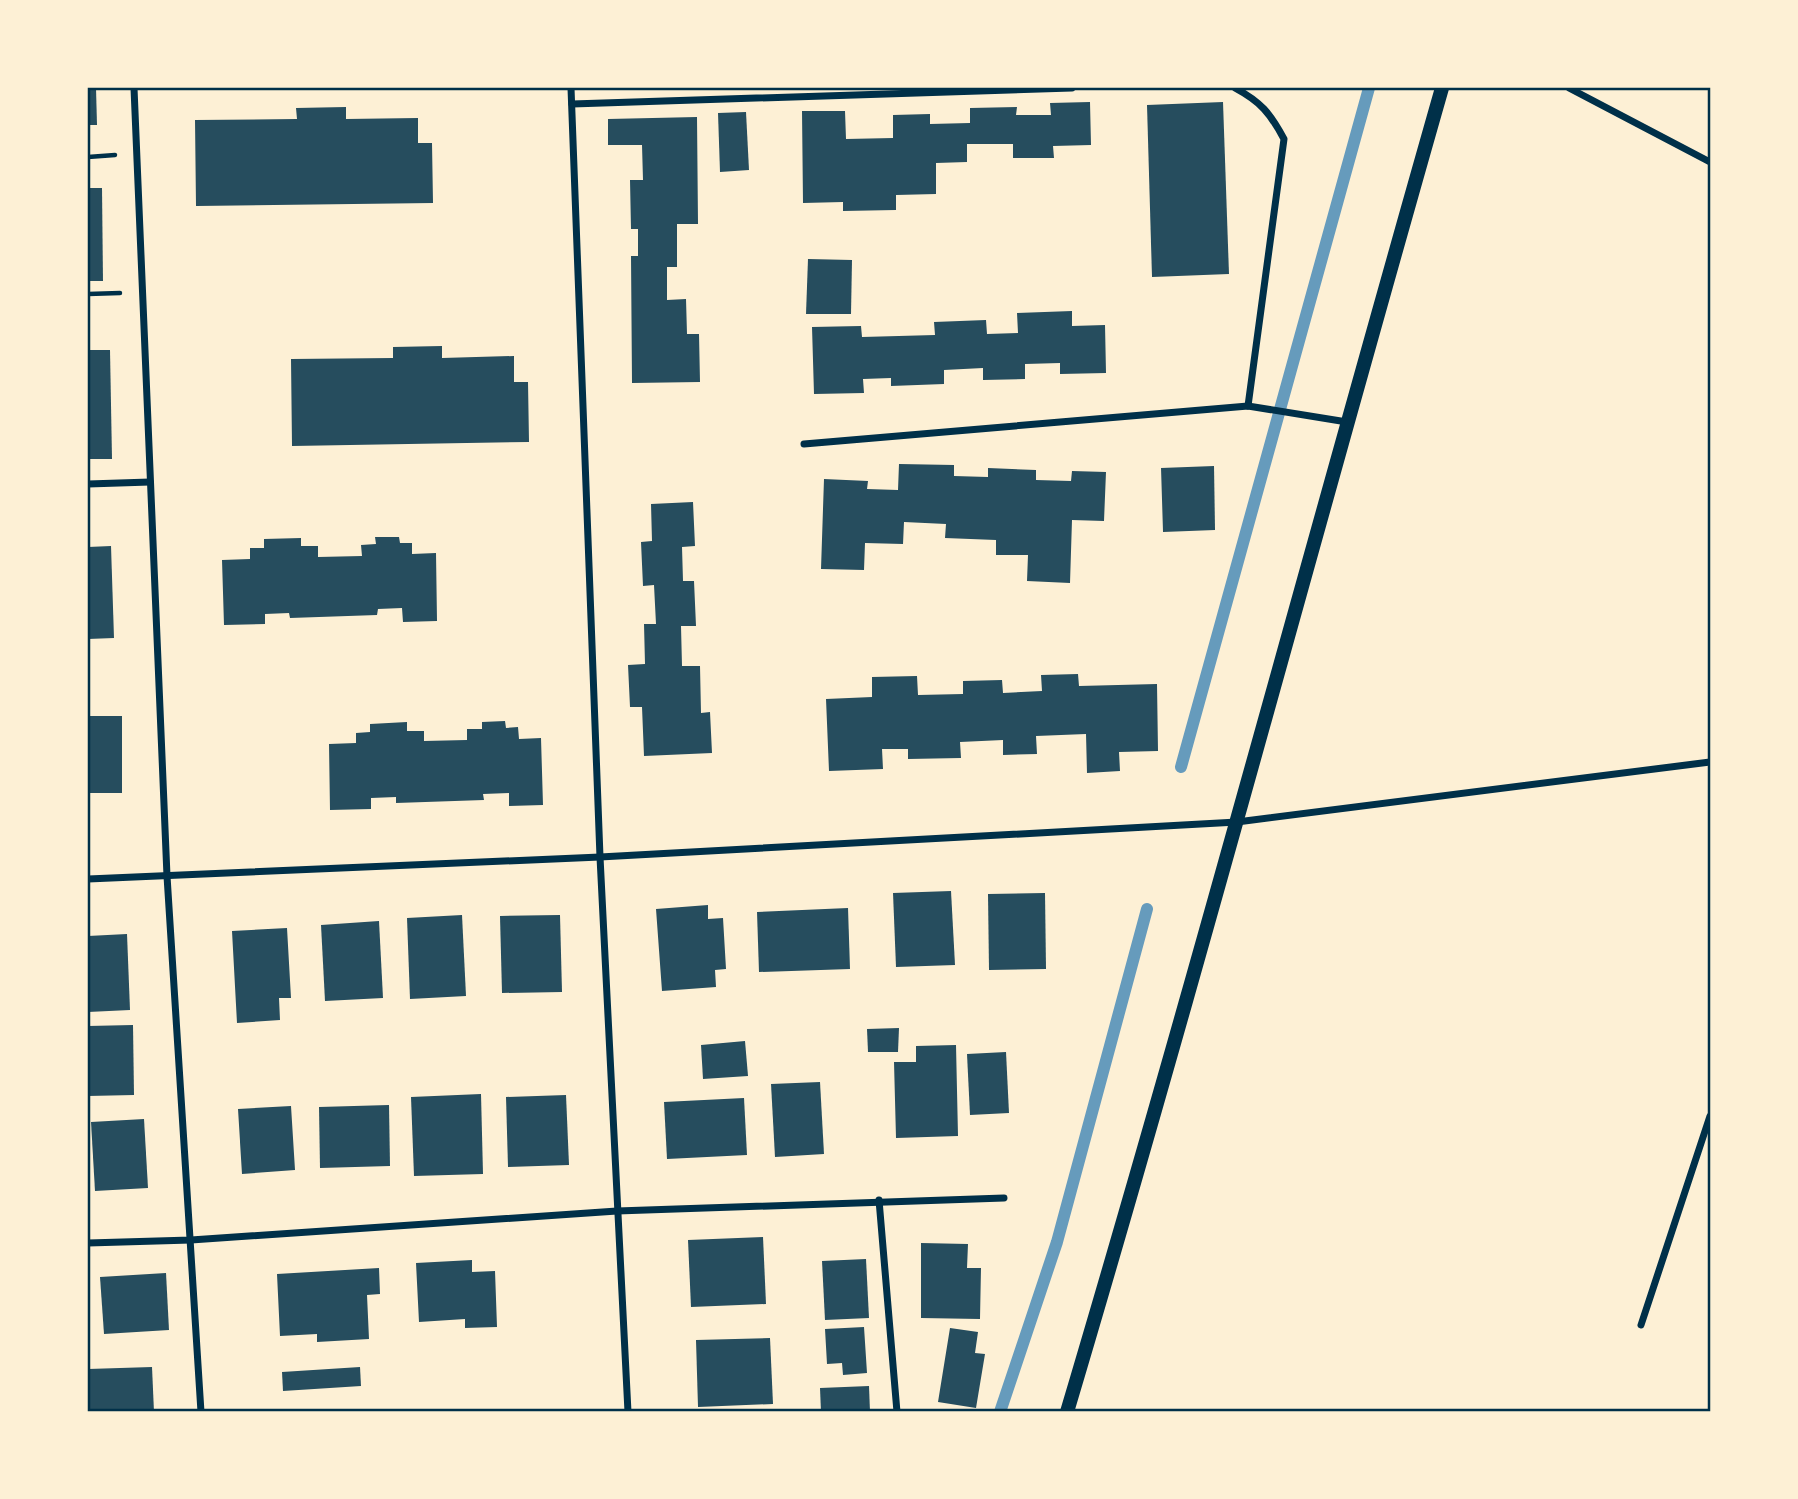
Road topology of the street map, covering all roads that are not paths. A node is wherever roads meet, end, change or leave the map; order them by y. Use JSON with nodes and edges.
{"nodes":[{"id":1,"x":134,"y":88,"type":"edge"},
{"id":2,"x":571,"y":88,"type":"edge"},
{"id":3,"x":1072,"y":88,"type":"edge"},
{"id":4,"x":1235,"y":88,"type":"edge"},
{"id":5,"x":1442,"y":88,"type":"edge"},
{"id":6,"x":1569,"y":88,"type":"edge"},
{"id":7,"x":572,"y":104,"type":"junction"},
{"id":8,"x":1710,"y":162,"type":"edge"},
{"id":9,"x":1248,"y":406,"type":"junction"},
{"id":10,"x":1347,"y":422,"type":"junction"},
{"id":11,"x":804,"y":444,"type":"dead end"},
{"id":12,"x":150,"y":482,"type":"junction"},
{"id":13,"x":88,"y":484,"type":"edge"},
{"id":14,"x":1710,"y":762,"type":"edge"},
{"id":15,"x":1237,"y":822,"type":"junction"},
{"id":16,"x":600,"y":857,"type":"junction"},
{"id":17,"x":167,"y":876,"type":"junction"},
{"id":18,"x":88,"y":879,"type":"edge"},
{"id":19,"x":1710,"y":1116,"type":"edge"},
{"id":20,"x":1004,"y":1198,"type":"dead end"},
{"id":21,"x":879,"y":1200,"type":"junction"},
{"id":22,"x":617,"y":1211,"type":"junction"},
{"id":23,"x":191,"y":1240,"type":"junction"},
{"id":24,"x":88,"y":1242,"type":"edge"},
{"id":25,"x":1641,"y":1325,"type":"dead end"},
{"id":26,"x":201,"y":1412,"type":"edge"},
{"id":27,"x":628,"y":1412,"type":"edge"},
{"id":28,"x":897,"y":1412,"type":"edge"},
{"id":29,"x":1067,"y":1412,"type":"edge"}],
"edges":[{"from":1,"to":12,"type":"street"},
{"from":2,"to":7,"type":"street"},
{"from":3,"to":7,"type":"street"},
{"from":4,"to":9,"type":"street"},
{"from":5,"to":10,"type":"main road"},
{"from":6,"to":8,"type":"street"},
{"from":7,"to":16,"type":"street"},
{"from":9,"to":10,"type":"street"},
{"from":9,"to":11,"type":"street"},
{"from":10,"to":15,"type":"main road"},
{"from":12,"to":13,"type":"street"},
{"from":12,"to":17,"type":"street"},
{"from":14,"to":15,"type":"street"},
{"from":15,"to":16,"type":"street"},
{"from":15,"to":29,"type":"main road"},
{"from":16,"to":17,"type":"street"},
{"from":16,"to":22,"type":"street"},
{"from":17,"to":18,"type":"street"},
{"from":17,"to":23,"type":"street"},
{"from":19,"to":25,"type":"street"},
{"from":20,"to":21,"type":"street"},
{"from":21,"to":22,"type":"street"},
{"from":21,"to":28,"type":"street"},
{"from":22,"to":23,"type":"street"},
{"from":22,"to":27,"type":"street"},
{"from":23,"to":24,"type":"street"},
{"from":23,"to":26,"type":"street"}]}
